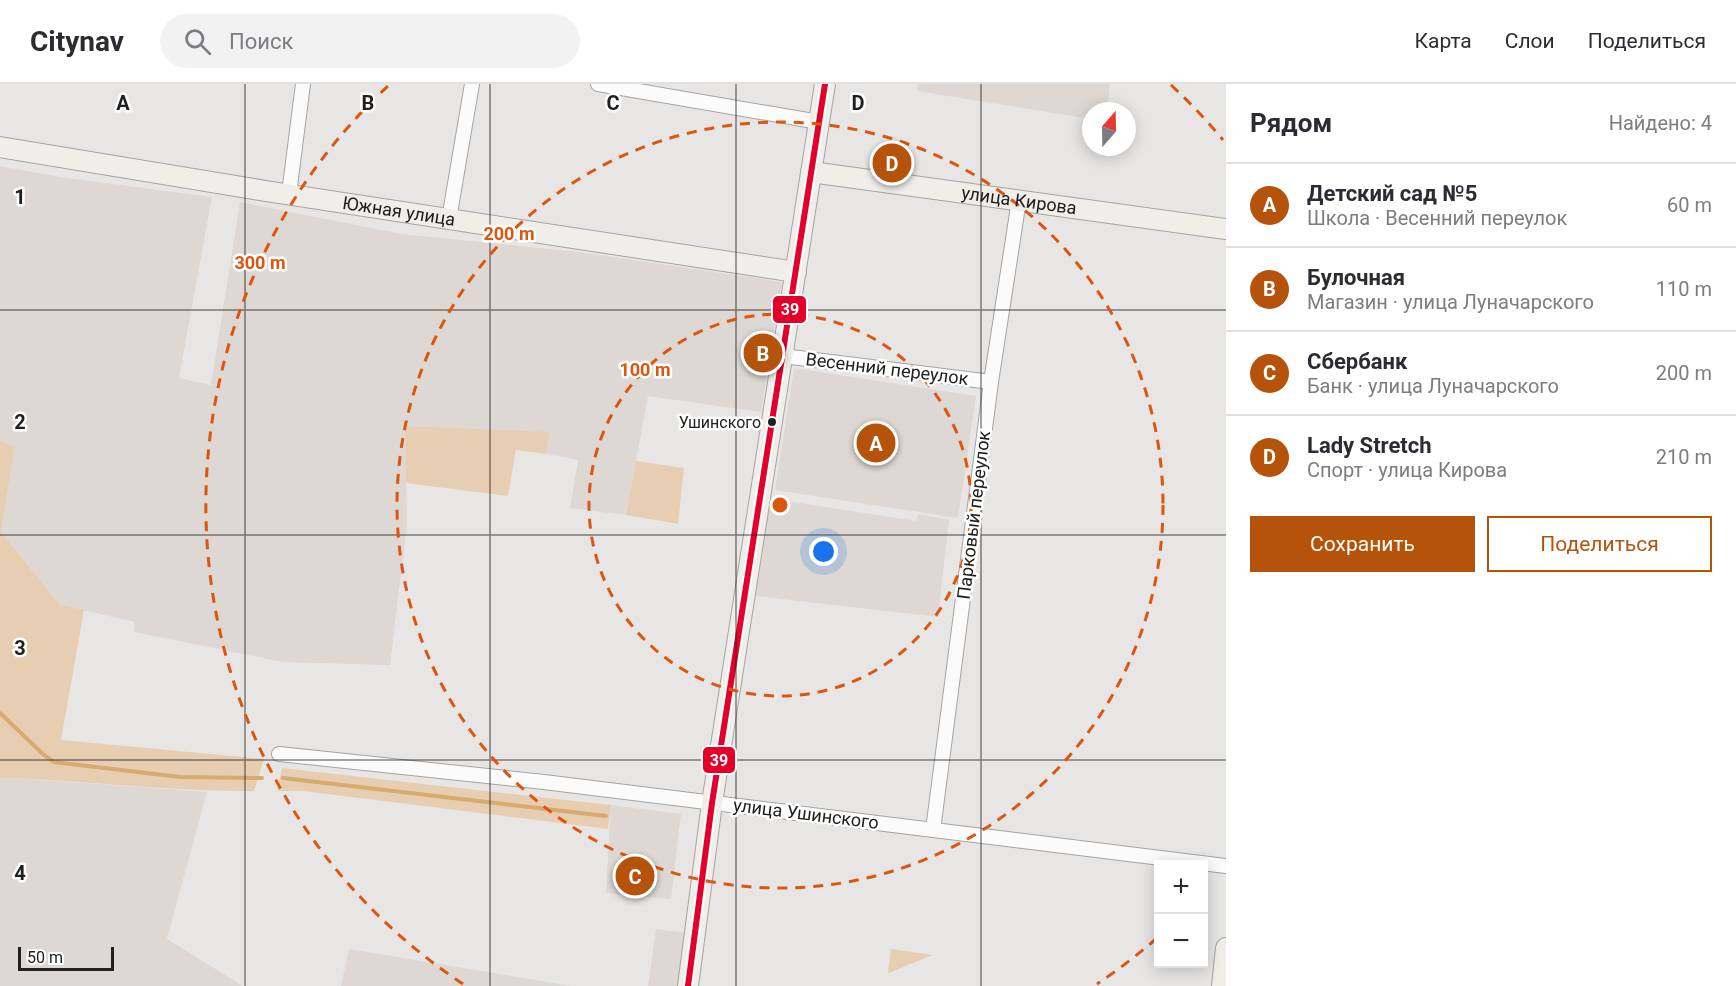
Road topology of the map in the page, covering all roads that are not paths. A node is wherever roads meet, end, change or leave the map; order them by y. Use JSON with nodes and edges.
{"nodes":[{"id":1,"x":303,"y":84,"type":"edge"},
{"id":2,"x":472,"y":84,"type":"edge"},
{"id":3,"x":598,"y":84,"type":"edge"},
{"id":4,"x":825,"y":84,"type":"edge"},
{"id":5,"x":819,"y":122,"type":"junction"},
{"id":6,"x":0,"y":147,"type":"edge"},
{"id":7,"x":811,"y":172,"type":"junction"},
{"id":8,"x":289,"y":194,"type":"junction"},
{"id":9,"x":1019,"y":200,"type":"junction"},
{"id":10,"x":449,"y":219,"type":"junction"},
{"id":11,"x":1226,"y":229,"type":"edge"},
{"id":12,"x":796,"y":272,"type":"junction"},
{"id":13,"x":783,"y":356,"type":"junction"},
{"id":14,"x":991,"y":382,"type":"junction"},
{"id":15,"x":279,"y":754,"type":"dead end"},
{"id":16,"x":712,"y":803,"type":"junction"},
{"id":17,"x":933,"y":830,"type":"junction"},
{"id":18,"x":1226,"y":866,"type":"edge"},
{"id":19,"x":1226,"y":948,"type":"edge"},
{"id":20,"x":688,"y":986,"type":"edge"},
{"id":21,"x":1222,"y":986,"type":"edge"}],
"edges":[{"from":1,"to":8,"type":"street"},
{"from":2,"to":10,"type":"street"},
{"from":3,"to":5,"type":"street"},
{"from":4,"to":5,"type":"street"},
{"from":5,"to":7,"type":"street"},
{"from":6,"to":8,"type":"street","name":"Южная улица"},
{"from":7,"to":9,"type":"street","name":"улица Кирова"},
{"from":7,"to":12,"type":"street"},
{"from":8,"to":10,"type":"street","name":"Южная улица"},
{"from":9,"to":11,"type":"street","name":"улица Кирова"},
{"from":9,"to":14,"type":"street","name":"Парковый переулок"},
{"from":10,"to":12,"type":"street","name":"Южная улица"},
{"from":12,"to":13,"type":"street"},
{"from":13,"to":14,"type":"street","name":"Весенний переулок"},
{"from":13,"to":16,"type":"street"},
{"from":14,"to":17,"type":"street","name":"Парковый переулок"},
{"from":15,"to":16,"type":"street","name":"улица Ушинского"},
{"from":16,"to":17,"type":"street","name":"улица Ушинского"},
{"from":16,"to":20,"type":"street"},
{"from":17,"to":18,"type":"street","name":"улица Ушинского"},
{"from":19,"to":21,"type":"street"}]}
